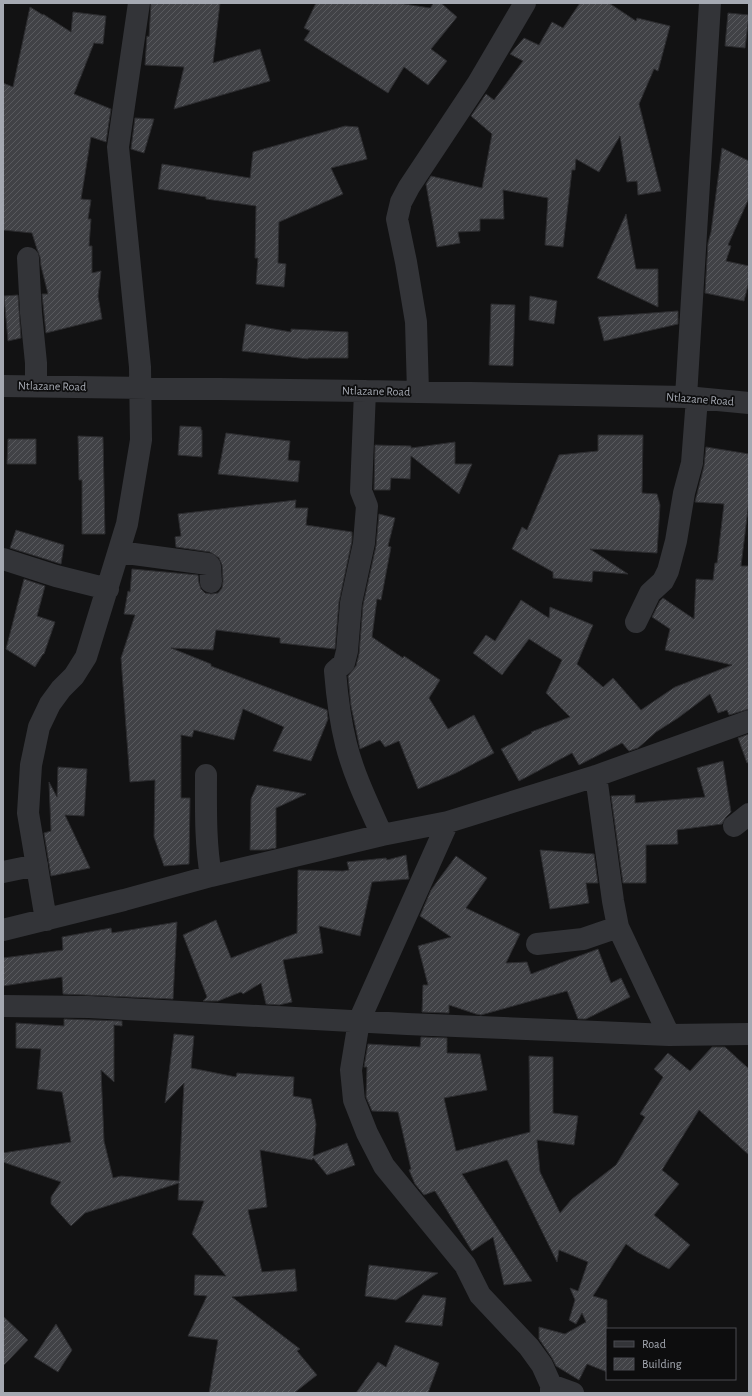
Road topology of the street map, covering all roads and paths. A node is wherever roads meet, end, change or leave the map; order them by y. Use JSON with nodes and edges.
{"nodes":[{"id":1,"x":139,"y":3,"type":"edge"},
{"id":2,"x":525,"y":3,"type":"edge"},
{"id":3,"x":710,"y":3,"type":"edge"},
{"id":4,"x":28,"y":258,"type":"dead end"},
{"id":5,"x":3,"y":386,"type":"edge"},
{"id":6,"x":36,"y":386,"type":"junction"},
{"id":7,"x":141,"y":388,"type":"junction"},
{"id":8,"x":365,"y":391,"type":"junction"},
{"id":9,"x":418,"y":392,"type":"junction"},
{"id":10,"x":691,"y":397,"type":"junction"},
{"id":11,"x":749,"y":403,"type":"edge"},
{"id":12,"x":119,"y":552,"type":"junction"},
{"id":13,"x":3,"y":559,"type":"edge"},
{"id":14,"x":211,"y":582,"type":"dead end"},
{"id":15,"x":108,"y":589,"type":"junction"},
{"id":16,"x":636,"y":622,"type":"dead end"},
{"id":17,"x":749,"y":721,"type":"edge"},
{"id":18,"x":206,"y":775,"type":"dead end"},
{"id":19,"x":596,"y":776,"type":"junction"},
{"id":20,"x":448,"y":822,"type":"junction"},
{"id":21,"x":382,"y":836,"type":"junction"},
{"id":22,"x":37,"y":865,"type":"junction"},
{"id":23,"x":3,"y":872,"type":"edge"},
{"id":24,"x":211,"y":876,"type":"junction"},
{"id":25,"x":46,"y":920,"type":"junction"},
{"id":26,"x":618,"y":927,"type":"junction"},
{"id":27,"x":3,"y":930,"type":"edge"},
{"id":28,"x":537,"y":944,"type":"dead end"},
{"id":29,"x":3,"y":1006,"type":"edge"},
{"id":30,"x":359,"y":1021,"type":"junction"},
{"id":31,"x":749,"y":1034,"type":"edge"},
{"id":32,"x":670,"y":1035,"type":"junction"},
{"id":33,"x":551,"y":1389,"type":"edge"},
{"id":34,"x":574,"y":1393,"type":"edge"}],
"edges":[{"from":1,"to":7,"type":"street"},
{"from":2,"to":9,"type":"street"},
{"from":3,"to":10,"type":"street"},
{"from":4,"to":6,"type":"street"},
{"from":5,"to":6,"type":"street","name":"Ntlazane Road"},
{"from":6,"to":7,"type":"street","name":"Ntlazane Road"},
{"from":7,"to":8,"type":"street","name":"Ntlazane Road"},
{"from":7,"to":12,"type":"street"},
{"from":8,"to":9,"type":"street","name":"Ntlazane Road"},
{"from":8,"to":21,"type":"street"},
{"from":9,"to":10,"type":"street","name":"Ntlazane Road"},
{"from":10,"to":11,"type":"street","name":"Ntlazane Road"},
{"from":10,"to":16,"type":"street"},
{"from":12,"to":14,"type":"street"},
{"from":12,"to":15,"type":"street"},
{"from":13,"to":15,"type":"street"},
{"from":15,"to":22,"type":"street"},
{"from":17,"to":19,"type":"street"},
{"from":18,"to":24,"type":"street"},
{"from":19,"to":20,"type":"street"},
{"from":19,"to":26,"type":"street"},
{"from":20,"to":21,"type":"street"},
{"from":20,"to":30,"type":"street"},
{"from":21,"to":24,"type":"street"},
{"from":22,"to":23,"type":"street"},
{"from":22,"to":25,"type":"street"},
{"from":24,"to":25,"type":"street"},
{"from":25,"to":27,"type":"street"},
{"from":26,"to":28,"type":"street"},
{"from":26,"to":32,"type":"street"},
{"from":29,"to":30,"type":"street"},
{"from":30,"to":32,"type":"street"},
{"from":30,"to":33,"type":"street"},
{"from":31,"to":32,"type":"street"},
{"from":33,"to":34,"type":"street"}]}
